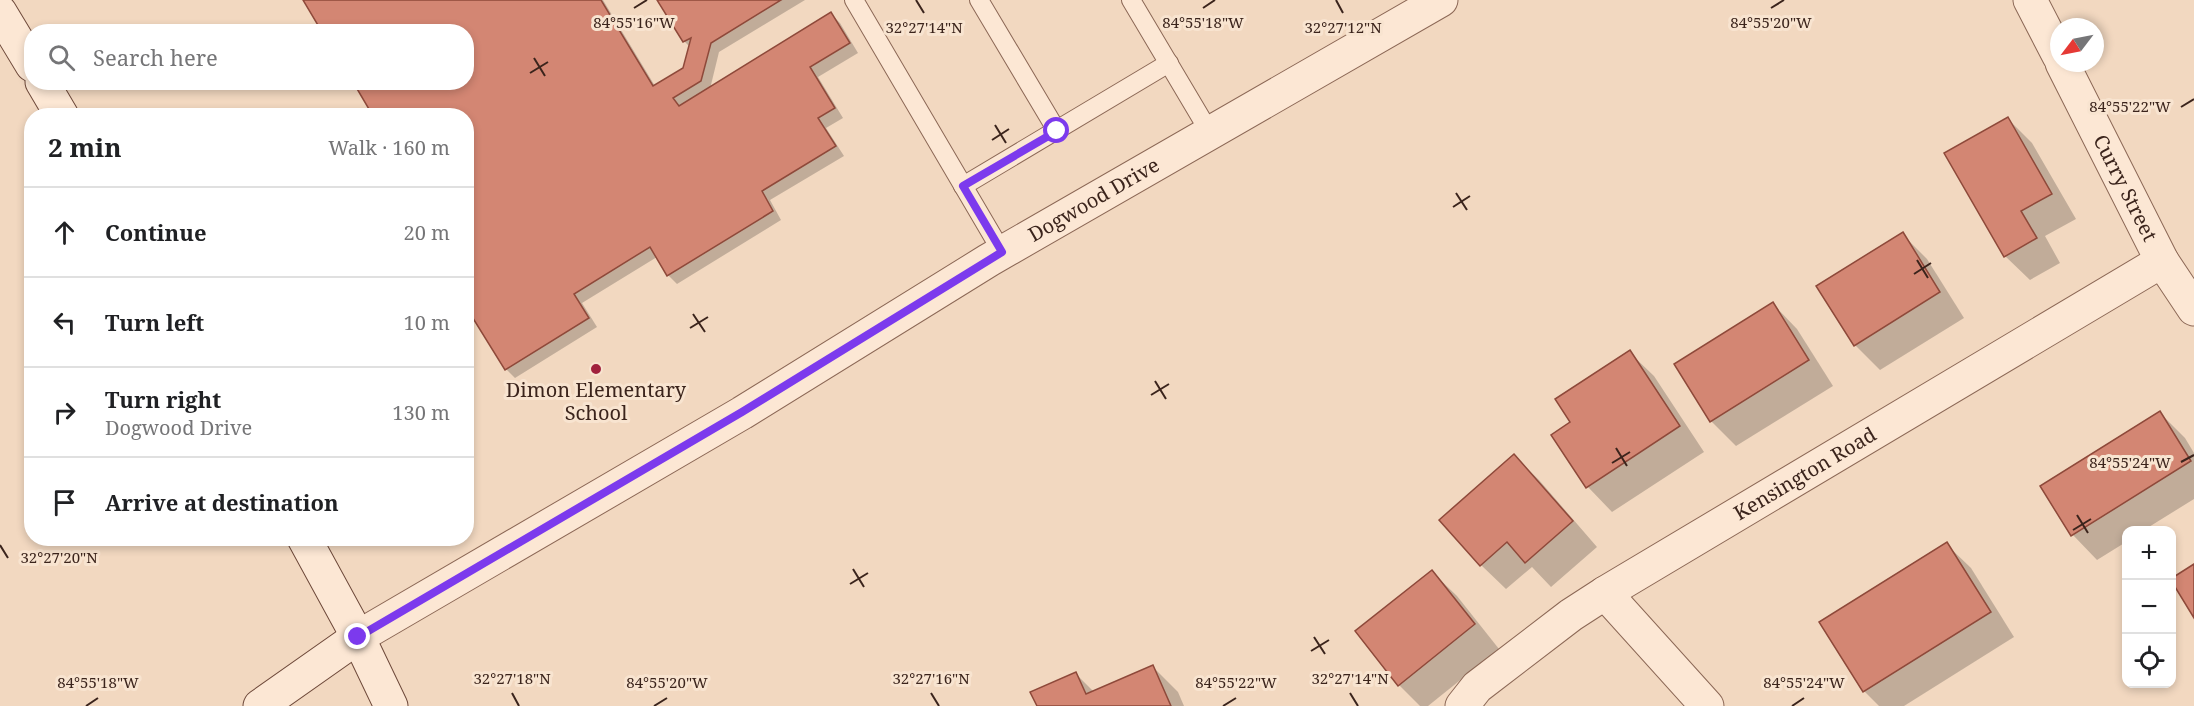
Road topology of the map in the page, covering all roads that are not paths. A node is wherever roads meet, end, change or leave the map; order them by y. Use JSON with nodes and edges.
{"nodes":[{"id":1,"x":854,"y":0,"type":"edge"},
{"id":2,"x":979,"y":0,"type":"edge"},
{"id":3,"x":1131,"y":0,"type":"edge"},
{"id":4,"x":1441,"y":0,"type":"edge"},
{"id":5,"x":2030,"y":0,"type":"edge"},
{"id":6,"x":0,"y":12,"type":"edge"},
{"id":7,"x":2050,"y":39,"type":"edge"},
{"id":8,"x":24,"y":52,"type":"edge"},
{"id":9,"x":1169,"y":63,"type":"junction"},
{"id":10,"x":2067,"y":72,"type":"edge"},
{"id":11,"x":47,"y":90,"type":"edge"},
{"id":12,"x":57,"y":108,"type":"edge"},
{"id":13,"x":1057,"y":131,"type":"junction"},
{"id":14,"x":1210,"y":133,"type":"junction"},
{"id":15,"x":963,"y":186,"type":"junction"},
{"id":16,"x":1002,"y":252,"type":"junction"},
{"id":17,"x":2162,"y":261,"type":"junction"},
{"id":18,"x":2194,"y":309,"type":"edge"},
{"id":19,"x":308,"y":546,"type":"edge"},
{"id":20,"x":1605,"y":593,"type":"junction"},
{"id":21,"x":358,"y":637,"type":"junction"},
{"id":22,"x":260,"y":706,"type":"edge"},
{"id":23,"x":391,"y":706,"type":"edge"},
{"id":24,"x":1462,"y":706,"type":"edge"},
{"id":25,"x":1707,"y":706,"type":"edge"}],
"edges":[{"from":1,"to":15,"type":"lane"},
{"from":2,"to":13,"type":"lane"},
{"from":3,"to":9,"type":"lane"},
{"from":4,"to":14,"type":"street","name":"Dogwood Drive"},
{"from":5,"to":7,"type":"street"},
{"from":6,"to":8,"type":"street"},
{"from":9,"to":13,"type":"lane"},
{"from":9,"to":14,"type":"lane"},
{"from":10,"to":17,"type":"street","name":"Curry Street"},
{"from":11,"to":12,"type":"street"},
{"from":13,"to":15,"type":"lane"},
{"from":14,"to":16,"type":"street","name":"Dogwood Drive"},
{"from":15,"to":16,"type":"lane"},
{"from":16,"to":21,"type":"street","name":"Dogwood Drive"},
{"from":17,"to":18,"type":"street","name":"Curry Street"},
{"from":17,"to":20,"type":"street","name":"Kensington Road"},
{"from":19,"to":21,"type":"street"},
{"from":20,"to":24,"type":"street","name":"Kensington Road"},
{"from":20,"to":25,"type":"street"},
{"from":21,"to":22,"type":"street","name":"Dogwood Drive"},
{"from":21,"to":23,"type":"street"}]}
